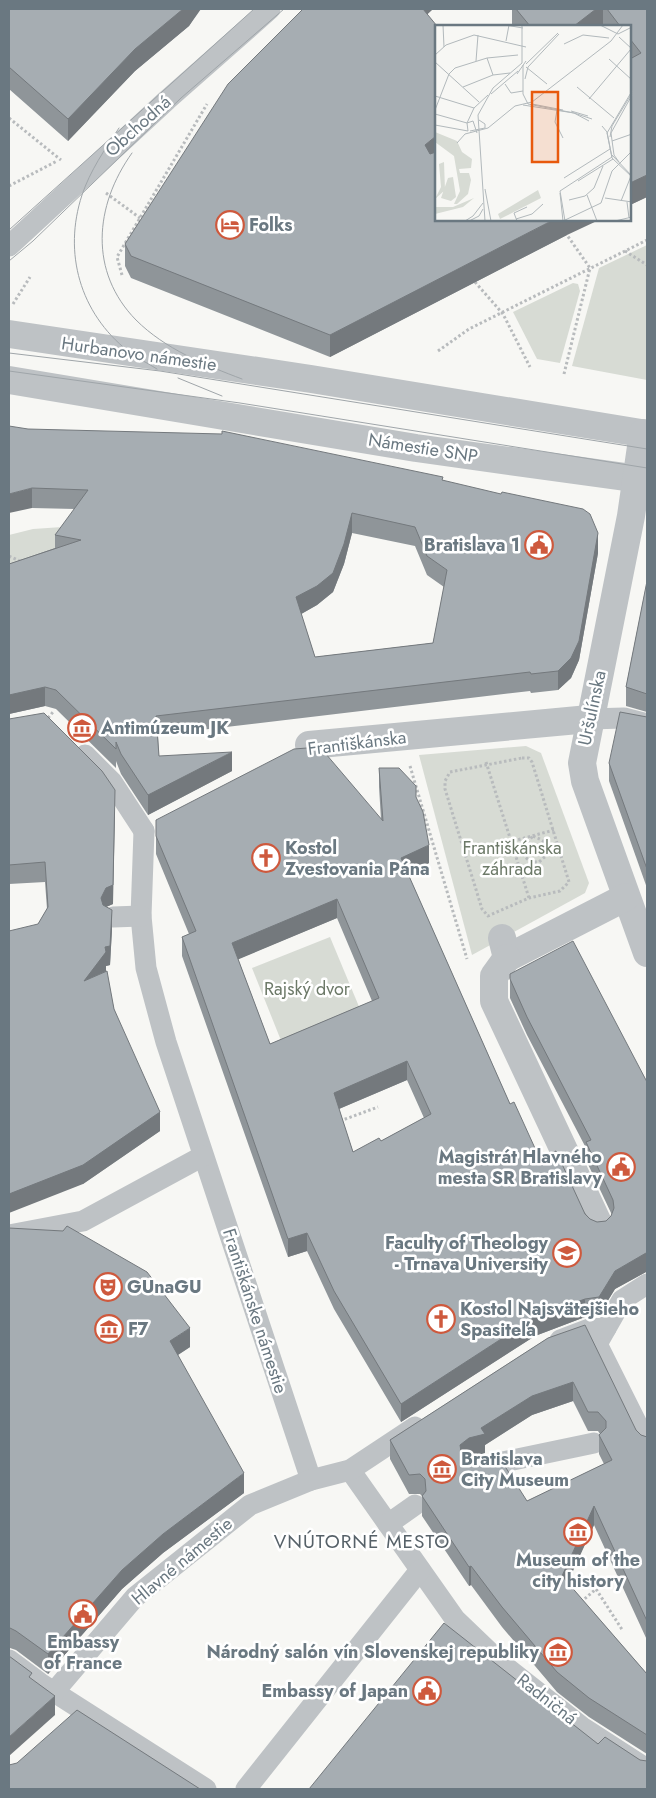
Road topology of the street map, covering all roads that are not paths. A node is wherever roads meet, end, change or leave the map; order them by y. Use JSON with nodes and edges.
{"nodes":[{"id":1,"x":270,"y":9,"type":"edge"},
{"id":2,"x":9,"y":246,"type":"edge"},
{"id":3,"x":9,"y":334,"type":"edge"},
{"id":4,"x":9,"y":380,"type":"edge"},
{"id":5,"x":645,"y":433,"type":"edge"},
{"id":6,"x":642,"y":479,"type":"edge"},
{"id":7,"x":51,"y":715,"type":"dead end"},
{"id":8,"x":589,"y":719,"type":"junction"},
{"id":9,"x":647,"y":724,"type":"edge"},
{"id":10,"x":300,"y":749,"type":"edge"},
{"id":11,"x":626,"y":897,"type":"junction"},
{"id":12,"x":141,"y":916,"type":"junction"},
{"id":13,"x":113,"y":917,"type":"edge"},
{"id":14,"x":647,"y":954,"type":"edge"},
{"id":15,"x":203,"y":1156,"type":"junction"},
{"id":16,"x":599,"y":1225,"type":"edge"},
{"id":17,"x":9,"y":1235,"type":"edge"},
{"id":18,"x":647,"y":1284,"type":"edge"},
{"id":19,"x":606,"y":1328,"type":"junction"},
{"id":20,"x":542,"y":1346,"type":"edge"},
{"id":21,"x":433,"y":1416,"type":"edge"},
{"id":22,"x":594,"y":1443,"type":"dead end"},
{"id":23,"x":647,"y":1444,"type":"edge"},
{"id":24,"x":472,"y":1469,"type":"edge"},
{"id":25,"x":350,"y":1470,"type":"junction"},
{"id":26,"x":309,"y":1474,"type":"junction"},
{"id":27,"x":415,"y":1506,"type":"dead end"},
{"id":28,"x":388,"y":1524,"type":"junction"},
{"id":29,"x":420,"y":1570,"type":"junction"},
{"id":30,"x":9,"y":1660,"type":"edge"},
{"id":31,"x":54,"y":1692,"type":"junction"},
{"id":32,"x":647,"y":1769,"type":"edge"},
{"id":33,"x":206,"y":1789,"type":"edge"},
{"id":34,"x":246,"y":1789,"type":"edge"}],
"edges":[{"from":1,"to":2,"type":"street","name":"Obchodná"},
{"from":3,"to":5,"type":"street","name":"Hurbanovo námestie"},
{"from":4,"to":6,"type":"street","name":"Námestie SNP"},
{"from":5,"to":6,"type":"street"},
{"from":6,"to":8,"type":"street","name":"Uršulínska"},
{"from":7,"to":12,"type":"street","name":"Františkánske námestie"},
{"from":8,"to":9,"type":"street"},
{"from":8,"to":10,"type":"street","name":"Františkánska"},
{"from":8,"to":11,"type":"street","name":"Uršulínska"},
{"from":11,"to":14,"type":"street","name":"Uršulínska"},
{"from":11,"to":16,"type":"street"},
{"from":12,"to":13,"type":"street"},
{"from":12,"to":15,"type":"street","name":"Františkánske námestie"},
{"from":15,"to":17,"type":"street"},
{"from":15,"to":26,"type":"street","name":"Františkánske námestie"},
{"from":18,"to":19,"type":"street"},
{"from":19,"to":20,"type":"street"},
{"from":19,"to":23,"type":"street"},
{"from":21,"to":25,"type":"street","name":"Hlavné námestie"},
{"from":22,"to":24,"type":"street"},
{"from":25,"to":26,"type":"street","name":"Hlavné námestie"},
{"from":25,"to":28,"type":"street"},
{"from":26,"to":31,"type":"street","name":"Hlavné námestie"},
{"from":27,"to":28,"type":"street"},
{"from":28,"to":29,"type":"street"},
{"from":29,"to":32,"type":"street","name":"Radničná"},
{"from":29,"to":34,"type":"street"},
{"from":30,"to":31,"type":"street"},
{"from":31,"to":33,"type":"street"}]}
